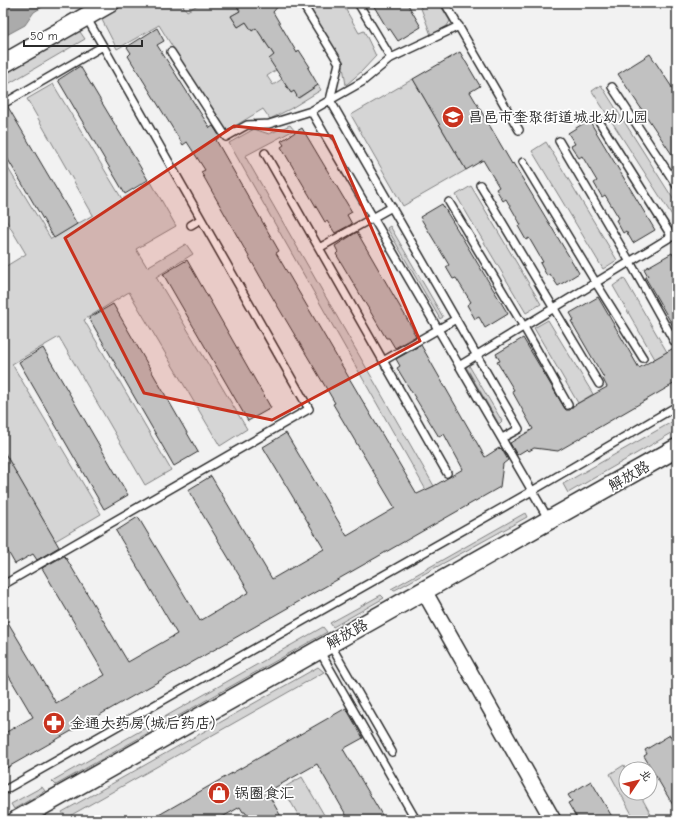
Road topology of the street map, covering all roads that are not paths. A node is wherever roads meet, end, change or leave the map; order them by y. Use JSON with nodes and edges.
{"nodes":[{"id":1,"x":110,"y":3,"type":"edge"},
{"id":2,"x":302,"y":3,"type":"edge"},
{"id":3,"x":358,"y":3,"type":"edge"},
{"id":4,"x":445,"y":3,"type":"edge"},
{"id":5,"x":86,"y":17,"type":"junction"},
{"id":6,"x":458,"y":26,"type":"junction"},
{"id":7,"x":103,"y":46,"type":"junction"},
{"id":8,"x":171,"y":52,"type":"dead end"},
{"id":9,"x":391,"y":58,"type":"junction"},
{"id":10,"x":3,"y":64,"type":"edge"},
{"id":11,"x":612,"y":87,"type":"dead end"},
{"id":12,"x":330,"y":100,"type":"junction"},
{"id":13,"x":3,"y":104,"type":"edge"},
{"id":14,"x":311,"y":111,"type":"junction"},
{"id":15,"x":597,"y":118,"type":"dead end"},
{"id":16,"x":519,"y":130,"type":"dead end"},
{"id":17,"x":559,"y":141,"type":"dead end"},
{"id":18,"x":265,"y":153,"type":"dead end"},
{"id":19,"x":523,"y":162,"type":"dead end"},
{"id":20,"x":480,"y":185,"type":"dead end"},
{"id":21,"x":677,"y":186,"type":"edge"},
{"id":22,"x":449,"y":202,"type":"dead end"},
{"id":23,"x":392,"y":207,"type":"junction"},
{"id":24,"x":373,"y":218,"type":"junction"},
{"id":25,"x":201,"y":219,"type":"junction"},
{"id":26,"x":191,"y":225,"type":"dead end"},
{"id":27,"x":674,"y":235,"type":"edge"},
{"id":28,"x":319,"y":248,"type":"junction"},
{"id":29,"x":630,"y":262,"type":"junction"},
{"id":30,"x":596,"y":284,"type":"junction"},
{"id":31,"x":555,"y":308,"type":"junction"},
{"id":32,"x":456,"y":319,"type":"junction"},
{"id":33,"x":524,"y":327,"type":"junction"},
{"id":34,"x":438,"y":330,"type":"junction"},
{"id":35,"x":674,"y":341,"type":"dead end"},
{"id":36,"x":476,"y":355,"type":"junction"},
{"id":37,"x":643,"y":358,"type":"dead end"},
{"id":38,"x":383,"y":361,"type":"junction"},
{"id":39,"x":458,"y":366,"type":"junction"},
{"id":40,"x":599,"y":384,"type":"dead end"},
{"id":41,"x":568,"y":405,"type":"dead end"},
{"id":42,"x":677,"y":406,"type":"edge"},
{"id":43,"x":502,"y":438,"type":"junction"},
{"id":44,"x":677,"y":448,"type":"edge"},
{"id":45,"x":447,"y":473,"type":"dead end"},
{"id":46,"x":532,"y":491,"type":"junction"},
{"id":47,"x":550,"y":521,"type":"junction"},
{"id":48,"x":3,"y":585,"type":"edge"},
{"id":49,"x":424,"y":591,"type":"junction"},
{"id":50,"x":324,"y":647,"type":"junction"},
{"id":51,"x":392,"y":752,"type":"dead end"},
{"id":52,"x":3,"y":791,"type":"edge"},
{"id":53,"x":17,"y":820,"type":"edge"},
{"id":54,"x":416,"y":820,"type":"edge"},
{"id":55,"x":553,"y":820,"type":"edge"}],
"edges":[{"from":1,"to":5,"type":"street"},
{"from":2,"to":12,"type":"lane"},
{"from":3,"to":9,"type":"lane"},
{"from":4,"to":6,"type":"lane"},
{"from":5,"to":7,"type":"lane"},
{"from":5,"to":10,"type":"street"},
{"from":6,"to":9,"type":"lane"},
{"from":6,"to":16,"type":"lane"},
{"from":7,"to":13,"type":"lane"},
{"from":7,"to":25,"type":"lane"},
{"from":8,"to":14,"type":"lane"},
{"from":9,"to":12,"type":"lane"},
{"from":11,"to":21,"type":"lane"},
{"from":12,"to":14,"type":"lane"},
{"from":12,"to":23,"type":"lane"},
{"from":14,"to":24,"type":"lane"},
{"from":15,"to":27,"type":"lane"},
{"from":17,"to":29,"type":"lane"},
{"from":18,"to":28,"type":"lane"},
{"from":19,"to":30,"type":"lane"},
{"from":20,"to":31,"type":"lane"},
{"from":22,"to":33,"type":"lane"},
{"from":23,"to":24,"type":"lane"},
{"from":23,"to":32,"type":"lane"},
{"from":24,"to":28,"type":"lane"},
{"from":24,"to":34,"type":"lane"},
{"from":25,"to":26,"type":"lane"},
{"from":25,"to":48,"type":"lane"},
{"from":27,"to":29,"type":"lane"},
{"from":28,"to":38,"type":"lane"},
{"from":29,"to":30,"type":"lane"},
{"from":29,"to":35,"type":"lane"},
{"from":30,"to":31,"type":"lane"},
{"from":30,"to":37,"type":"lane"},
{"from":31,"to":33,"type":"lane"},
{"from":31,"to":40,"type":"lane"},
{"from":32,"to":34,"type":"lane"},
{"from":32,"to":36,"type":"lane"},
{"from":33,"to":36,"type":"lane"},
{"from":33,"to":41,"type":"lane"},
{"from":34,"to":38,"type":"lane"},
{"from":34,"to":39,"type":"lane"},
{"from":36,"to":39,"type":"lane"},
{"from":36,"to":43,"type":"lane"},
{"from":38,"to":45,"type":"lane"},
{"from":39,"to":43,"type":"lane"},
{"from":42,"to":46,"type":"lane"},
{"from":43,"to":46,"type":"lane"},
{"from":44,"to":47,"type":"street","name":"解放路"},
{"from":46,"to":47,"type":"lane"},
{"from":46,"to":52,"type":"lane"},
{"from":47,"to":49,"type":"street","name":"解放路"},
{"from":49,"to":50,"type":"street","name":"解放路"},
{"from":49,"to":55,"type":"street"},
{"from":50,"to":51,"type":"lane"},
{"from":50,"to":53,"type":"street","name":"解放路"},
{"from":50,"to":54,"type":"lane"}]}
